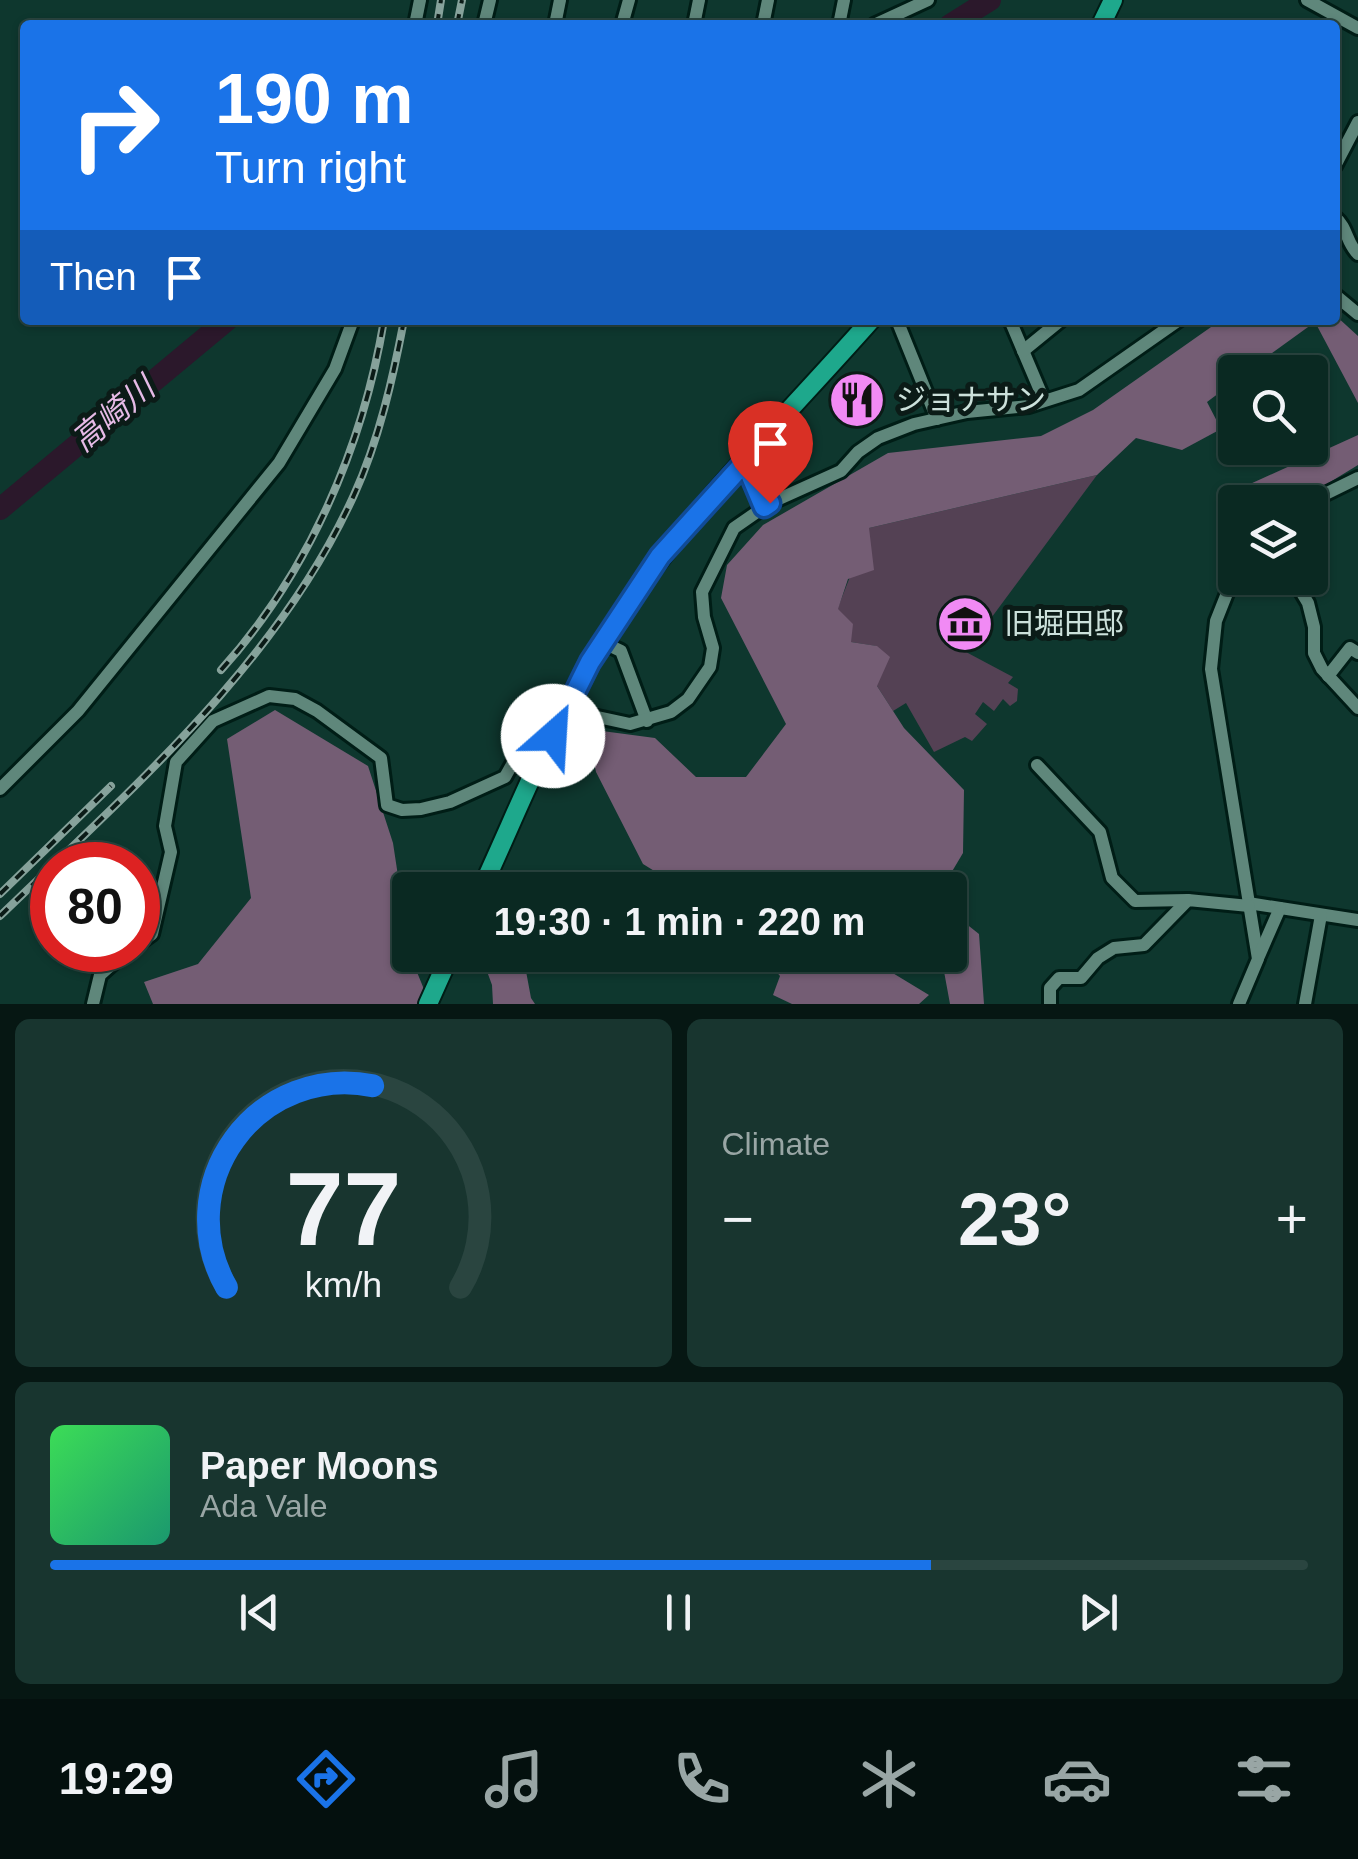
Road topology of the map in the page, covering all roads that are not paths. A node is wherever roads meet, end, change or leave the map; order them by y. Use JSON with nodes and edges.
{"nodes":[{"id":1,"x":928,"y":0,"type":"edge"},
{"id":2,"x":1308,"y":0,"type":"edge"},
{"id":3,"x":914,"y":4,"type":"edge"},
{"id":4,"x":884,"y":20,"type":"edge"},
{"id":5,"x":1358,"y":28,"type":"edge"},
{"id":6,"x":1357,"y":124,"type":"edge"},
{"id":7,"x":1340,"y":156,"type":"edge"},
{"id":8,"x":1340,"y":222,"type":"edge"},
{"id":9,"x":1358,"y":254,"type":"edge"},
{"id":10,"x":351,"y":325,"type":"edge"},
{"id":11,"x":868,"y":325,"type":"edge"},
{"id":12,"x":899,"y":325,"type":"edge"},
{"id":13,"x":1012,"y":325,"type":"edge"},
{"id":14,"x":1055,"y":325,"type":"edge"},
{"id":15,"x":1172,"y":325,"type":"edge"},
{"id":16,"x":1023,"y":351,"type":"junction"},
{"id":17,"x":1044,"y":400,"type":"junction"},
{"id":18,"x":937,"y":419,"type":"junction"},
{"id":19,"x":745,"y":462,"type":"junction"},
{"id":20,"x":1358,"y":478,"type":"edge"},
{"id":21,"x":1328,"y":492,"type":"edge"},
{"id":22,"x":764,"y":507,"type":"junction"},
{"id":23,"x":1226,"y":595,"type":"edge"},
{"id":24,"x":1303,"y":595,"type":"edge"},
{"id":25,"x":602,"y":642,"type":"junction"},
{"id":26,"x":1358,"y":653,"type":"edge"},
{"id":27,"x":1328,"y":676,"type":"junction"},
{"id":28,"x":568,"y":705,"type":"junction"},
{"id":29,"x":1358,"y":708,"type":"edge"},
{"id":30,"x":647,"y":721,"type":"junction"},
{"id":31,"x":1037,"y":764,"type":"dead end"},
{"id":32,"x":0,"y":789,"type":"edge"},
{"id":33,"x":489,"y":872,"type":"edge"},
{"id":34,"x":160,"y":898,"type":"edge"},
{"id":35,"x":1188,"y":900,"type":"junction"},
{"id":36,"x":1249,"y":904,"type":"junction"},
{"id":37,"x":1280,"y":908,"type":"junction"},
{"id":38,"x":1321,"y":915,"type":"junction"},
{"id":39,"x":1358,"y":920,"type":"edge"},
{"id":40,"x":1258,"y":959,"type":"junction"},
{"id":41,"x":102,"y":972,"type":"edge"},
{"id":42,"x":442,"y":972,"type":"edge"},
{"id":43,"x":93,"y":1004,"type":"edge"},
{"id":44,"x":428,"y":1004,"type":"edge"},
{"id":45,"x":1050,"y":1004,"type":"edge"},
{"id":46,"x":1239,"y":1004,"type":"edge"},
{"id":47,"x":1305,"y":1004,"type":"edge"}],
"edges":[{"from":1,"to":3,"type":"street"},
{"from":2,"to":5,"type":"street"},
{"from":3,"to":4,"type":"street"},
{"from":6,"to":7,"type":"street"},
{"from":8,"to":9,"type":"street"},
{"from":10,"to":32,"type":"street"},
{"from":11,"to":19,"type":"highway"},
{"from":12,"to":18,"type":"street"},
{"from":13,"to":16,"type":"street"},
{"from":14,"to":16,"type":"street"},
{"from":15,"to":17,"type":"street"},
{"from":16,"to":17,"type":"street"},
{"from":17,"to":18,"type":"street"},
{"from":18,"to":22,"type":"street"},
{"from":19,"to":22,"type":"street"},
{"from":19,"to":25,"type":"highway"},
{"from":20,"to":21,"type":"street"},
{"from":22,"to":30,"type":"street"},
{"from":23,"to":36,"type":"street"},
{"from":24,"to":27,"type":"street"},
{"from":25,"to":28,"type":"highway"},
{"from":25,"to":30,"type":"street"},
{"from":26,"to":27,"type":"street"},
{"from":27,"to":29,"type":"street"},
{"from":28,"to":30,"type":"street"},
{"from":28,"to":33,"type":"highway"},
{"from":28,"to":34,"type":"street"},
{"from":31,"to":35,"type":"street"},
{"from":35,"to":36,"type":"street"},
{"from":35,"to":45,"type":"street"},
{"from":36,"to":37,"type":"street"},
{"from":36,"to":40,"type":"street"},
{"from":37,"to":38,"type":"street"},
{"from":37,"to":40,"type":"street"},
{"from":38,"to":39,"type":"street"},
{"from":38,"to":47,"type":"street"},
{"from":40,"to":46,"type":"street"},
{"from":41,"to":43,"type":"street"},
{"from":42,"to":44,"type":"highway"}]}
